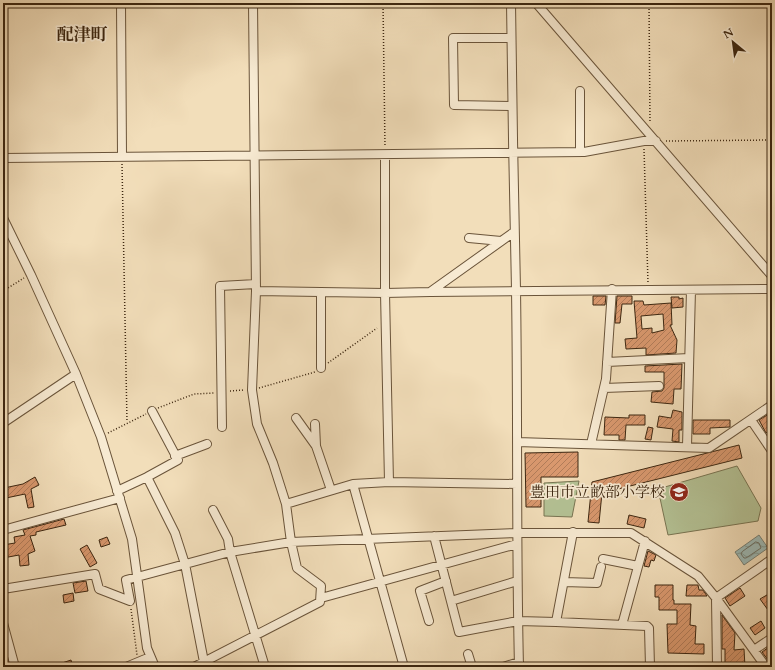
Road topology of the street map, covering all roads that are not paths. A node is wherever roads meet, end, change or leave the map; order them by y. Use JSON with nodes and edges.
{"nodes":[{"id":1,"x":121,"y":3,"type":"edge"},
{"id":2,"x":253,"y":3,"type":"edge"},
{"id":3,"x":511,"y":3,"type":"edge"},
{"id":4,"x":536,"y":3,"type":"edge"},
{"id":5,"x":511,"y":38,"type":"junction"},
{"id":6,"x":580,"y":91,"type":"dead end"},
{"id":7,"x":512,"y":106,"type":"junction"},
{"id":8,"x":656,"y":141,"type":"junction"},
{"id":9,"x":580,"y":152,"type":"junction"},
{"id":10,"x":512,"y":153,"type":"junction"},
{"id":11,"x":385,"y":155,"type":"junction"},
{"id":12,"x":122,"y":156,"type":"junction"},
{"id":13,"x":256,"y":156,"type":"junction"},
{"id":14,"x":3,"y":158,"type":"edge"},
{"id":15,"x":3,"y":218,"type":"edge"},
{"id":16,"x":514,"y":232,"type":"junction"},
{"id":17,"x":469,"y":238,"type":"dead end"},
{"id":18,"x":501,"y":241,"type":"junction"},
{"id":19,"x":772,"y":276,"type":"edge"},
{"id":20,"x":256,"y":287,"type":"junction"},
{"id":21,"x":772,"y":288,"type":"edge"},
{"id":22,"x":612,"y":289,"type":"junction"},
{"id":23,"x":516,"y":290,"type":"junction"},
{"id":24,"x":691,"y":290,"type":"junction"},
{"id":25,"x":321,"y":292,"type":"junction"},
{"id":26,"x":430,"y":292,"type":"junction"},
{"id":27,"x":385,"y":293,"type":"junction"},
{"id":28,"x":689,"y":358,"type":"junction"},
{"id":29,"x":607,"y":362,"type":"junction"},
{"id":30,"x":321,"y":368,"type":"dead end"},
{"id":31,"x":76,"y":374,"type":"junction"},
{"id":32,"x":659,"y":386,"type":"dead end"},
{"id":33,"x":604,"y":388,"type":"junction"},
{"id":34,"x":772,"y":405,"type":"edge"},
{"id":35,"x":152,"y":411,"type":"road end"},
{"id":36,"x":296,"y":418,"type":"dead end"},
{"id":37,"x":751,"y":420,"type":"junction"},
{"id":38,"x":3,"y":423,"type":"edge"},
{"id":39,"x":315,"y":424,"type":"dead end"},
{"id":40,"x":222,"y":427,"type":"dead end"},
{"id":41,"x":517,"y":442,"type":"junction"},
{"id":42,"x":207,"y":444,"type":"dead end"},
{"id":43,"x":591,"y":444,"type":"junction"},
{"id":44,"x":316,"y":446,"type":"junction"},
{"id":45,"x":687,"y":446,"type":"junction"},
{"id":46,"x":772,"y":451,"type":"edge"},
{"id":47,"x":175,"y":456,"type":"junction"},
{"id":48,"x":147,"y":477,"type":"junction"},
{"id":49,"x":389,"y":482,"type":"junction"},
{"id":50,"x":353,"y":484,"type":"junction"},
{"id":51,"x":517,"y":484,"type":"junction"},
{"id":52,"x":331,"y":490,"type":"junction"},
{"id":53,"x":118,"y":495,"type":"junction"},
{"id":54,"x":286,"y":504,"type":"junction"},
{"id":55,"x":213,"y":510,"type":"dead end"},
{"id":56,"x":3,"y":530,"type":"edge"},
{"id":57,"x":573,"y":532,"type":"junction"},
{"id":58,"x":517,"y":533,"type":"junction"},
{"id":59,"x":434,"y":536,"type":"junction"},
{"id":60,"x":369,"y":539,"type":"junction"},
{"id":61,"x":645,"y":541,"type":"junction"},
{"id":62,"x":291,"y":542,"type":"junction"},
{"id":63,"x":517,"y":544,"type":"junction"},
{"id":64,"x":230,"y":552,"type":"junction"},
{"id":65,"x":771,"y":561,"type":"edge"},
{"id":66,"x":186,"y":564,"type":"junction"},
{"id":67,"x":441,"y":564,"type":"junction"},
{"id":68,"x":638,"y":566,"type":"junction"},
{"id":69,"x":137,"y":576,"type":"junction"},
{"id":70,"x":446,"y":581,"type":"junction"},
{"id":71,"x":517,"y":581,"type":"junction"},
{"id":72,"x":381,"y":582,"type":"junction"},
{"id":73,"x":564,"y":582,"type":"junction"},
{"id":74,"x":3,"y":589,"type":"edge"},
{"id":75,"x":320,"y":598,"type":"junction"},
{"id":76,"x":716,"y":598,"type":"junction"},
{"id":77,"x":451,"y":601,"type":"junction"},
{"id":78,"x":429,"y":621,"type":"dead end"},
{"id":79,"x":518,"y":621,"type":"junction"},
{"id":80,"x":556,"y":622,"type":"junction"},
{"id":81,"x":3,"y":623,"type":"edge"},
{"id":82,"x":622,"y":625,"type":"junction"},
{"id":83,"x":256,"y":635,"type":"junction"},
{"id":84,"x":772,"y":638,"type":"edge"},
{"id":85,"x":754,"y":650,"type":"junction"},
{"id":86,"x":468,"y":654,"type":"dead end"},
{"id":87,"x":150,"y":657,"type":"junction"},
{"id":88,"x":204,"y":662,"type":"junction"},
{"id":89,"x":519,"y":665,"type":"edge"},
{"id":90,"x":15,"y":667,"type":"edge"},
{"id":91,"x":126,"y":667,"type":"edge"},
{"id":92,"x":155,"y":667,"type":"edge"},
{"id":93,"x":194,"y":667,"type":"edge"},
{"id":94,"x":265,"y":667,"type":"edge"},
{"id":95,"x":404,"y":667,"type":"edge"},
{"id":96,"x":472,"y":667,"type":"edge"},
{"id":97,"x":503,"y":667,"type":"edge"},
{"id":98,"x":650,"y":667,"type":"edge"},
{"id":99,"x":717,"y":667,"type":"edge"},
{"id":100,"x":766,"y":667,"type":"edge"}],
"edges":[{"from":1,"to":12,"type":"street"},
{"from":2,"to":13,"type":"street"},
{"from":3,"to":5,"type":"street"},
{"from":4,"to":8,"type":"street"},
{"from":5,"to":7,"type":"street"},
{"from":5,"to":7,"type":"street"},
{"from":6,"to":9,"type":"street"},
{"from":7,"to":10,"type":"street"},
{"from":8,"to":9,"type":"street"},
{"from":8,"to":19,"type":"street"},
{"from":9,"to":10,"type":"street"},
{"from":10,"to":11,"type":"street"},
{"from":10,"to":16,"type":"street"},
{"from":11,"to":13,"type":"street"},
{"from":11,"to":27,"type":"street"},
{"from":12,"to":13,"type":"street"},
{"from":12,"to":14,"type":"street"},
{"from":13,"to":20,"type":"street"},
{"from":15,"to":31,"type":"street"},
{"from":16,"to":18,"type":"street"},
{"from":16,"to":23,"type":"street"},
{"from":17,"to":18,"type":"street"},
{"from":18,"to":26,"type":"street"},
{"from":20,"to":25,"type":"street"},
{"from":20,"to":40,"type":"street"},
{"from":20,"to":54,"type":"street"},
{"from":21,"to":24,"type":"street"},
{"from":22,"to":23,"type":"street"},
{"from":22,"to":24,"type":"street"},
{"from":22,"to":29,"type":"street"},
{"from":23,"to":26,"type":"street"},
{"from":23,"to":41,"type":"street"},
{"from":24,"to":28,"type":"street"},
{"from":25,"to":27,"type":"street"},
{"from":25,"to":30,"type":"street"},
{"from":26,"to":27,"type":"street"},
{"from":27,"to":49,"type":"street"},
{"from":28,"to":29,"type":"street"},
{"from":28,"to":45,"type":"street"},
{"from":29,"to":33,"type":"street"},
{"from":31,"to":38,"type":"street"},
{"from":31,"to":53,"type":"street"},
{"from":32,"to":33,"type":"street"},
{"from":33,"to":43,"type":"street"},
{"from":34,"to":37,"type":"street"},
{"from":35,"to":47,"type":"street"},
{"from":36,"to":44,"type":"street"},
{"from":37,"to":45,"type":"street"},
{"from":37,"to":46,"type":"street"},
{"from":39,"to":44,"type":"street"},
{"from":41,"to":43,"type":"street"},
{"from":41,"to":51,"type":"street"},
{"from":42,"to":47,"type":"street"},
{"from":43,"to":45,"type":"street"},
{"from":44,"to":52,"type":"street"},
{"from":47,"to":48,"type":"street"},
{"from":48,"to":53,"type":"street"},
{"from":48,"to":66,"type":"street"},
{"from":49,"to":50,"type":"street"},
{"from":49,"to":51,"type":"street"},
{"from":50,"to":52,"type":"street"},
{"from":50,"to":60,"type":"street"},
{"from":51,"to":58,"type":"street"},
{"from":52,"to":54,"type":"street"},
{"from":53,"to":56,"type":"street"},
{"from":53,"to":69,"type":"street"},
{"from":54,"to":62,"type":"street"},
{"from":55,"to":64,"type":"street"},
{"from":57,"to":58,"type":"street"},
{"from":57,"to":61,"type":"street"},
{"from":57,"to":73,"type":"street"},
{"from":58,"to":59,"type":"street"},
{"from":58,"to":63,"type":"street"},
{"from":59,"to":60,"type":"street"},
{"from":59,"to":67,"type":"street"},
{"from":60,"to":62,"type":"street"},
{"from":60,"to":72,"type":"street"},
{"from":61,"to":68,"type":"street"},
{"from":61,"to":76,"type":"street"},
{"from":62,"to":64,"type":"street"},
{"from":62,"to":75,"type":"street"},
{"from":63,"to":67,"type":"street"},
{"from":63,"to":71,"type":"street"},
{"from":64,"to":66,"type":"street"},
{"from":64,"to":83,"type":"street"},
{"from":65,"to":76,"type":"street"},
{"from":66,"to":69,"type":"street"},
{"from":66,"to":88,"type":"street"},
{"from":67,"to":70,"type":"street"},
{"from":67,"to":72,"type":"street"},
{"from":68,"to":73,"type":"street"},
{"from":68,"to":82,"type":"street"},
{"from":69,"to":74,"type":"street"},
{"from":69,"to":87,"type":"street"},
{"from":70,"to":77,"type":"street"},
{"from":70,"to":78,"type":"street"},
{"from":71,"to":77,"type":"street"},
{"from":71,"to":79,"type":"street"},
{"from":72,"to":75,"type":"street"},
{"from":72,"to":95,"type":"street"},
{"from":73,"to":80,"type":"street"},
{"from":75,"to":83,"type":"street"},
{"from":76,"to":85,"type":"street"},
{"from":76,"to":99,"type":"street"},
{"from":77,"to":79,"type":"street"},
{"from":79,"to":80,"type":"street"},
{"from":79,"to":89,"type":"street"},
{"from":80,"to":82,"type":"street"},
{"from":81,"to":90,"type":"street"},
{"from":82,"to":98,"type":"street"},
{"from":83,"to":88,"type":"street"},
{"from":83,"to":94,"type":"street"},
{"from":84,"to":85,"type":"street"},
{"from":85,"to":100,"type":"street"},
{"from":86,"to":96,"type":"street"},
{"from":87,"to":91,"type":"street"},
{"from":87,"to":92,"type":"street"},
{"from":88,"to":93,"type":"street"},
{"from":89,"to":97,"type":"street"}]}
